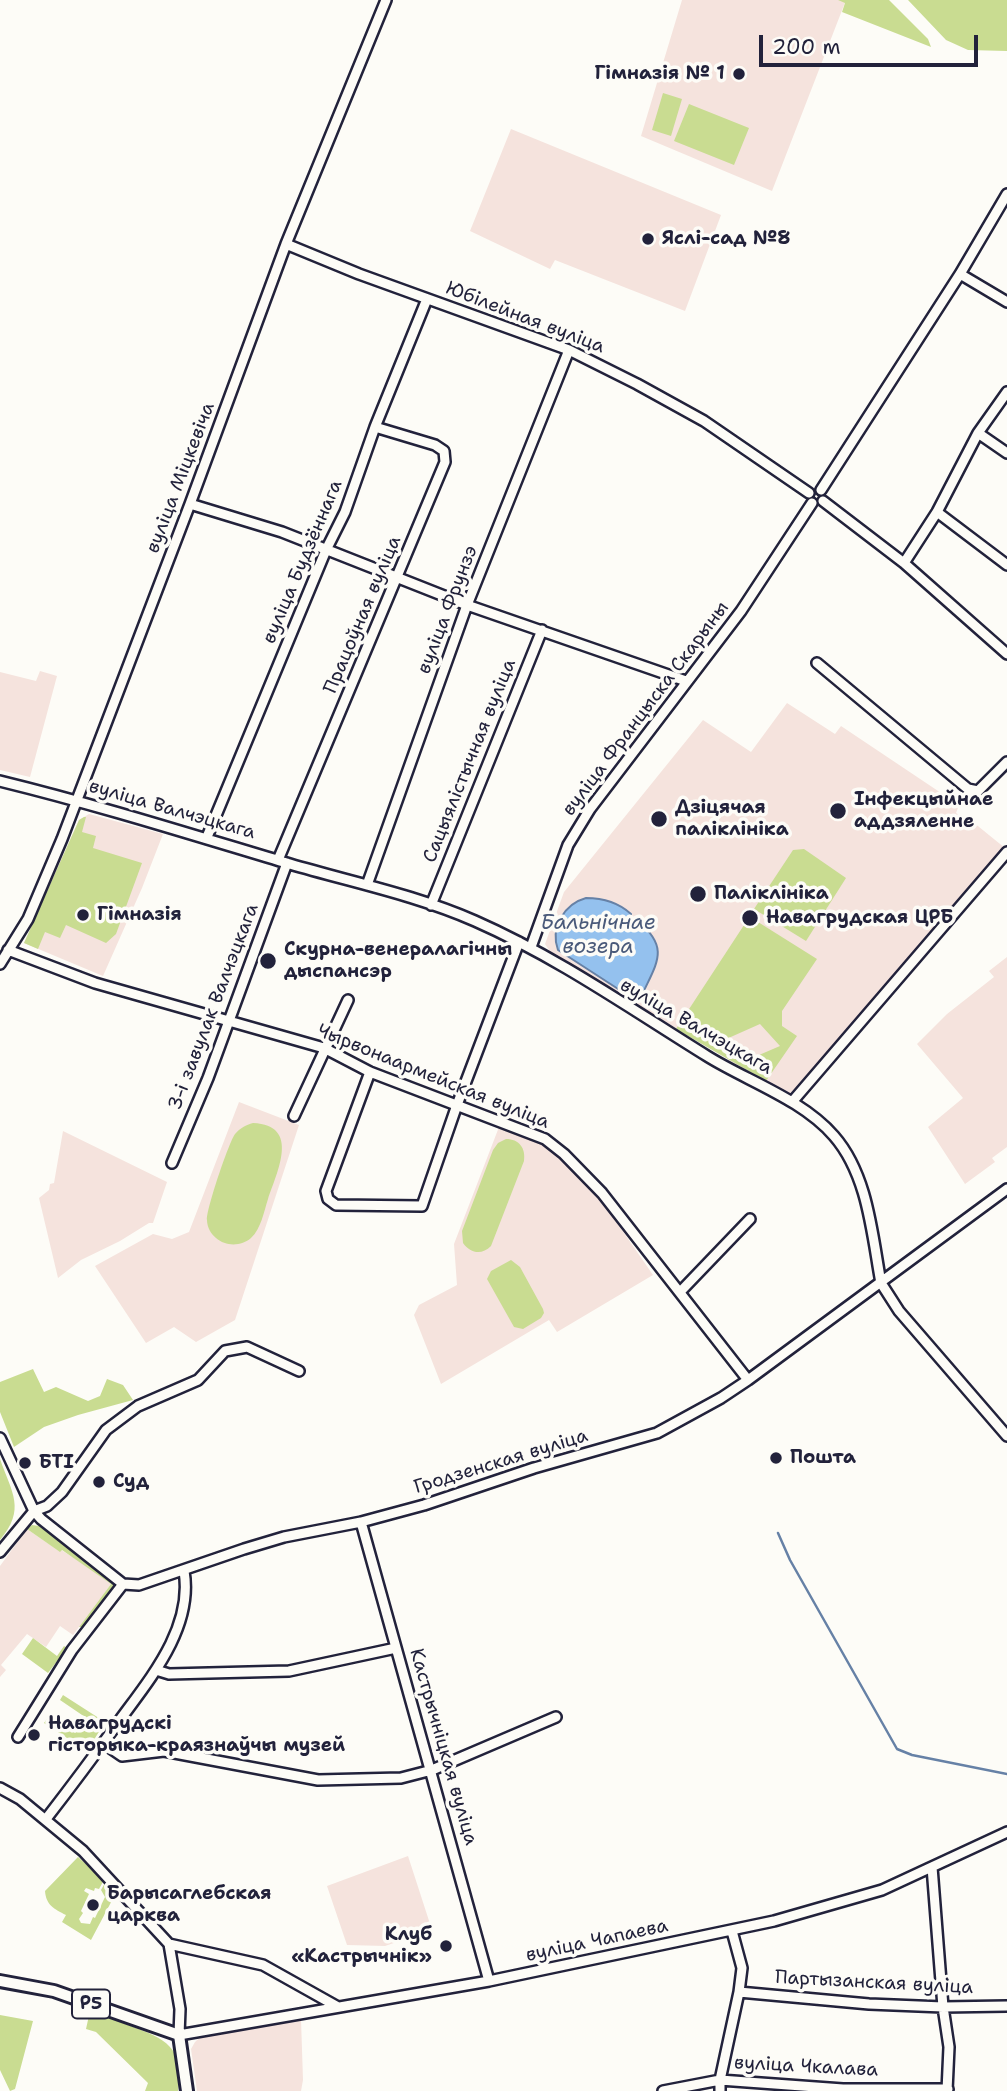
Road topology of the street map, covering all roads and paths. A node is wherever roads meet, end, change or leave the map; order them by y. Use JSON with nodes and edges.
{"nodes":[{"id":1,"x":386,"y":0,"type":"edge"},
{"id":2,"x":1007,"y":194,"type":"edge"},
{"id":3,"x":286,"y":244,"type":"junction"},
{"id":4,"x":960,"y":274,"type":"junction"},
{"id":5,"x":427,"y":299,"type":"junction"},
{"id":6,"x":1007,"y":302,"type":"edge"},
{"id":7,"x":569,"y":350,"type":"junction"},
{"id":8,"x":1007,"y":392,"type":"edge"},
{"id":9,"x":375,"y":427,"type":"junction"},
{"id":10,"x":978,"y":433,"type":"junction"},
{"id":11,"x":1007,"y":453,"type":"edge"},
{"id":12,"x":821,"y":490,"type":"junction"},
{"id":13,"x":810,"y":498,"type":"junction"},
{"id":14,"x":823,"y":501,"type":"junction"},
{"id":15,"x":190,"y":504,"type":"junction"},
{"id":16,"x":937,"y":512,"type":"junction"},
{"id":17,"x":326,"y":550,"type":"junction"},
{"id":18,"x":904,"y":563,"type":"junction"},
{"id":19,"x":1007,"y":565,"type":"edge"},
{"id":20,"x":398,"y":579,"type":"junction"},
{"id":21,"x":467,"y":605,"type":"junction"},
{"id":22,"x":542,"y":629,"type":"junction"},
{"id":23,"x":1007,"y":654,"type":"edge"},
{"id":24,"x":817,"y":663,"type":"dead end"},
{"id":25,"x":686,"y":681,"type":"junction"},
{"id":26,"x":1007,"y":762,"type":"edge"},
{"id":27,"x":0,"y":781,"type":"edge"},
{"id":28,"x":77,"y":800,"type":"junction"},
{"id":29,"x":207,"y":837,"type":"junction"},
{"id":30,"x":1007,"y":852,"type":"edge"},
{"id":31,"x":283,"y":861,"type":"junction"},
{"id":32,"x":367,"y":885,"type":"junction"},
{"id":33,"x":431,"y":905,"type":"junction"},
{"id":34,"x":519,"y":942,"type":"junction"},
{"id":35,"x":531,"y":947,"type":"junction"},
{"id":36,"x":8,"y":950,"type":"junction"},
{"id":37,"x":0,"y":964,"type":"edge"},
{"id":38,"x":348,"y":1000,"type":"dead end"},
{"id":39,"x":228,"y":1022,"type":"junction"},
{"id":40,"x":324,"y":1048,"type":"junction"},
{"id":41,"x":370,"y":1072,"type":"junction"},
{"id":42,"x":792,"y":1102,"type":"junction"},
{"id":43,"x":457,"y":1105,"type":"junction"},
{"id":44,"x":294,"y":1116,"type":"dead end"},
{"id":45,"x":172,"y":1163,"type":"dead end"},
{"id":46,"x":1007,"y":1189,"type":"edge"},
{"id":47,"x":750,"y":1219,"type":"dead end"},
{"id":48,"x":881,"y":1283,"type":"junction"},
{"id":49,"x":680,"y":1292,"type":"junction"},
{"id":50,"x":299,"y":1371,"type":"dead end"},
{"id":51,"x":748,"y":1380,"type":"junction"},
{"id":52,"x":1007,"y":1436,"type":"edge"},
{"id":53,"x":0,"y":1438,"type":"edge"},
{"id":54,"x":34,"y":1511,"type":"junction"},
{"id":55,"x":361,"y":1522,"type":"junction"},
{"id":56,"x":0,"y":1552,"type":"edge"},
{"id":57,"x":184,"y":1571,"type":"junction"},
{"id":58,"x":123,"y":1584,"type":"junction"},
{"id":59,"x":396,"y":1648,"type":"junction"},
{"id":60,"x":156,"y":1670,"type":"junction"},
{"id":61,"x":555,"y":1717,"type":"dead end"},
{"id":62,"x":18,"y":1737,"type":"dead end"},
{"id":63,"x":103,"y":1742,"type":"junction"},
{"id":64,"x":432,"y":1770,"type":"junction"},
{"id":65,"x":0,"y":1788,"type":"edge"},
{"id":66,"x":46,"y":1819,"type":"junction"},
{"id":67,"x":1007,"y":1832,"type":"edge"},
{"id":68,"x":932,"y":1867,"type":"junction"},
{"id":69,"x":732,"y":1931,"type":"junction"},
{"id":70,"x":169,"y":1944,"type":"junction"},
{"id":71,"x":0,"y":1981,"type":"edge"},
{"id":72,"x":489,"y":1981,"type":"junction"},
{"id":73,"x":739,"y":1992,"type":"junction"},
{"id":74,"x":1007,"y":2006,"type":"edge"},
{"id":75,"x":338,"y":2007,"type":"junction"},
{"id":76,"x":943,"y":2007,"type":"junction"},
{"id":77,"x":179,"y":2035,"type":"junction"},
{"id":78,"x":720,"y":2080,"type":"junction"},
{"id":79,"x":843,"y":2090,"type":"edge"},
{"id":80,"x":948,"y":2090,"type":"edge"},
{"id":81,"x":187,"y":2091,"type":"edge"},
{"id":82,"x":663,"y":2091,"type":"edge"},
{"id":83,"x":720,"y":2091,"type":"edge"}],
"edges":[{"from":1,"to":3,"type":"street","name":"вуліца Міцкевіча"},
{"from":2,"to":4,"type":"street"},
{"from":3,"to":5,"type":"street","name":"Юбілейная вуліца"},
{"from":3,"to":15,"type":"street","name":"вуліца Міцкевіча"},
{"from":4,"to":6,"type":"street"},
{"from":4,"to":12,"type":"street"},
{"from":5,"to":7,"type":"street","name":"Юбілейная вуліца"},
{"from":5,"to":9,"type":"street","name":"вуліца Будзённага"},
{"from":7,"to":13,"type":"street","name":"Юбілейная вуліца"},
{"from":7,"to":21,"type":"street","name":"вуліца Фрунзэ"},
{"from":8,"to":10,"type":"street"},
{"from":9,"to":17,"type":"street","name":"вуліца Будзённага"},
{"from":9,"to":20,"type":"street","name":"Працоўная вуліца"},
{"from":10,"to":11,"type":"street"},
{"from":10,"to":16,"type":"street"},
{"from":12,"to":13,"type":"street"},
{"from":12,"to":14,"type":"street"},
{"from":13,"to":14,"type":"street"},
{"from":13,"to":25,"type":"street","name":"вуліца Францыска Скарыны"},
{"from":14,"to":18,"type":"street"},
{"from":15,"to":17,"type":"street"},
{"from":15,"to":28,"type":"street","name":"вуліца Міцкевіча"},
{"from":16,"to":18,"type":"street"},
{"from":16,"to":19,"type":"street"},
{"from":17,"to":20,"type":"street"},
{"from":17,"to":29,"type":"street","name":"вуліца Будзённага"},
{"from":18,"to":23,"type":"street"},
{"from":20,"to":21,"type":"street"},
{"from":20,"to":31,"type":"street","name":"Працоўная вуліца"},
{"from":21,"to":22,"type":"street"},
{"from":21,"to":32,"type":"street","name":"вуліца Фрунзэ"},
{"from":22,"to":25,"type":"street"},
{"from":22,"to":33,"type":"street","name":"Сацыялістычная вуліца"},
{"from":24,"to":26,"type":"street"},
{"from":25,"to":35,"type":"street","name":"вуліца Францыска Скарыны"},
{"from":27,"to":28,"type":"street","name":"вуліца Валчэцкага"},
{"from":28,"to":29,"type":"street","name":"вуліца Валчэцкага"},
{"from":28,"to":36,"type":"street","name":"вуліца Міцкевіча"},
{"from":29,"to":31,"type":"street","name":"вуліца Валчэцкага"},
{"from":30,"to":42,"type":"street"},
{"from":31,"to":32,"type":"street","name":"вуліца Валчэцкага"},
{"from":31,"to":39,"type":"street","name":"3-і завулак Валчэцкага"},
{"from":32,"to":33,"type":"street","name":"вуліца Валчэцкага"},
{"from":33,"to":34,"type":"street","name":"вуліца Валчэцкага"},
{"from":34,"to":35,"type":"street","name":"вуліца Валчэцкага"},
{"from":34,"to":43,"type":"street"},
{"from":35,"to":42,"type":"street","name":"вуліца Валчэцкага"},
{"from":36,"to":37,"type":"street","name":"вуліца Міцкевіча"},
{"from":36,"to":39,"type":"street","name":"Чырвонаармейская вуліца"},
{"from":38,"to":40,"type":"street"},
{"from":39,"to":40,"type":"street","name":"Чырвонаармейская вуліца"},
{"from":39,"to":45,"type":"street","name":"3-і завулак Валчэцкага"},
{"from":40,"to":41,"type":"street","name":"Чырвонаармейская вуліца"},
{"from":40,"to":44,"type":"street"},
{"from":41,"to":43,"type":"street","name":"Чырвонаармейская вуліца"},
{"from":41,"to":43,"type":"street"},
{"from":42,"to":48,"type":"street","name":"вуліца Валчэцкага"},
{"from":43,"to":49,"type":"street","name":"Чырвонаармейская вуліца"},
{"from":46,"to":48,"type":"street","name":"Гродзенская вуліца"},
{"from":47,"to":49,"type":"street"},
{"from":48,"to":51,"type":"street","name":"Гродзенская вуліца"},
{"from":48,"to":52,"type":"street","name":"вуліца Валчэцкага"},
{"from":49,"to":51,"type":"street","name":"Чырвонаармейская вуліца"},
{"from":50,"to":54,"type":"street"},
{"from":51,"to":55,"type":"street","name":"Гродзенская вуліца"},
{"from":53,"to":54,"type":"street"},
{"from":54,"to":56,"type":"street"},
{"from":54,"to":58,"type":"street"},
{"from":55,"to":57,"type":"street","name":"Гродзенская вуліца"},
{"from":55,"to":59,"type":"street","name":"Кастрычніцкая вуліца"},
{"from":57,"to":58,"type":"street","name":"Гродзенская вуліца"},
{"from":57,"to":60,"type":"street"},
{"from":58,"to":62,"type":"street"},
{"from":59,"to":60,"type":"street"},
{"from":59,"to":64,"type":"street","name":"Кастрычніцкая вуліца"},
{"from":60,"to":63,"type":"street"},
{"from":61,"to":64,"type":"street"},
{"from":63,"to":64,"type":"street"},
{"from":63,"to":66,"type":"street"},
{"from":64,"to":72,"type":"street","name":"Кастрычніцкая вуліца"},
{"from":65,"to":66,"type":"street"},
{"from":66,"to":70,"type":"street"},
{"from":67,"to":68,"type":"street","name":"вуліца Чапаева"},
{"from":68,"to":69,"type":"street","name":"вуліца Чапаева"},
{"from":68,"to":76,"type":"street"},
{"from":69,"to":72,"type":"street","name":"вуліца Чапаева"},
{"from":69,"to":73,"type":"street"},
{"from":70,"to":75,"type":"street"},
{"from":70,"to":77,"type":"street"},
{"from":71,"to":77,"type":"main road","number":"Р5"},
{"from":72,"to":75,"type":"street","name":"вуліца Чапаева"},
{"from":73,"to":76,"type":"street","name":"Партызанская вуліца"},
{"from":73,"to":78,"type":"street"},
{"from":74,"to":76,"type":"street","name":"Партызанская вуліца"},
{"from":75,"to":77,"type":"street","name":"вуліца Чапаева"},
{"from":76,"to":80,"type":"street"},
{"from":77,"to":81,"type":"main road"},
{"from":78,"to":79,"type":"street","name":"вуліца Чкалава"},
{"from":78,"to":82,"type":"street","name":"вуліца Чкалава"},
{"from":78,"to":83,"type":"street"},
{"from":79,"to":80,"type":"street","name":"вуліца Чкалава"}]}
